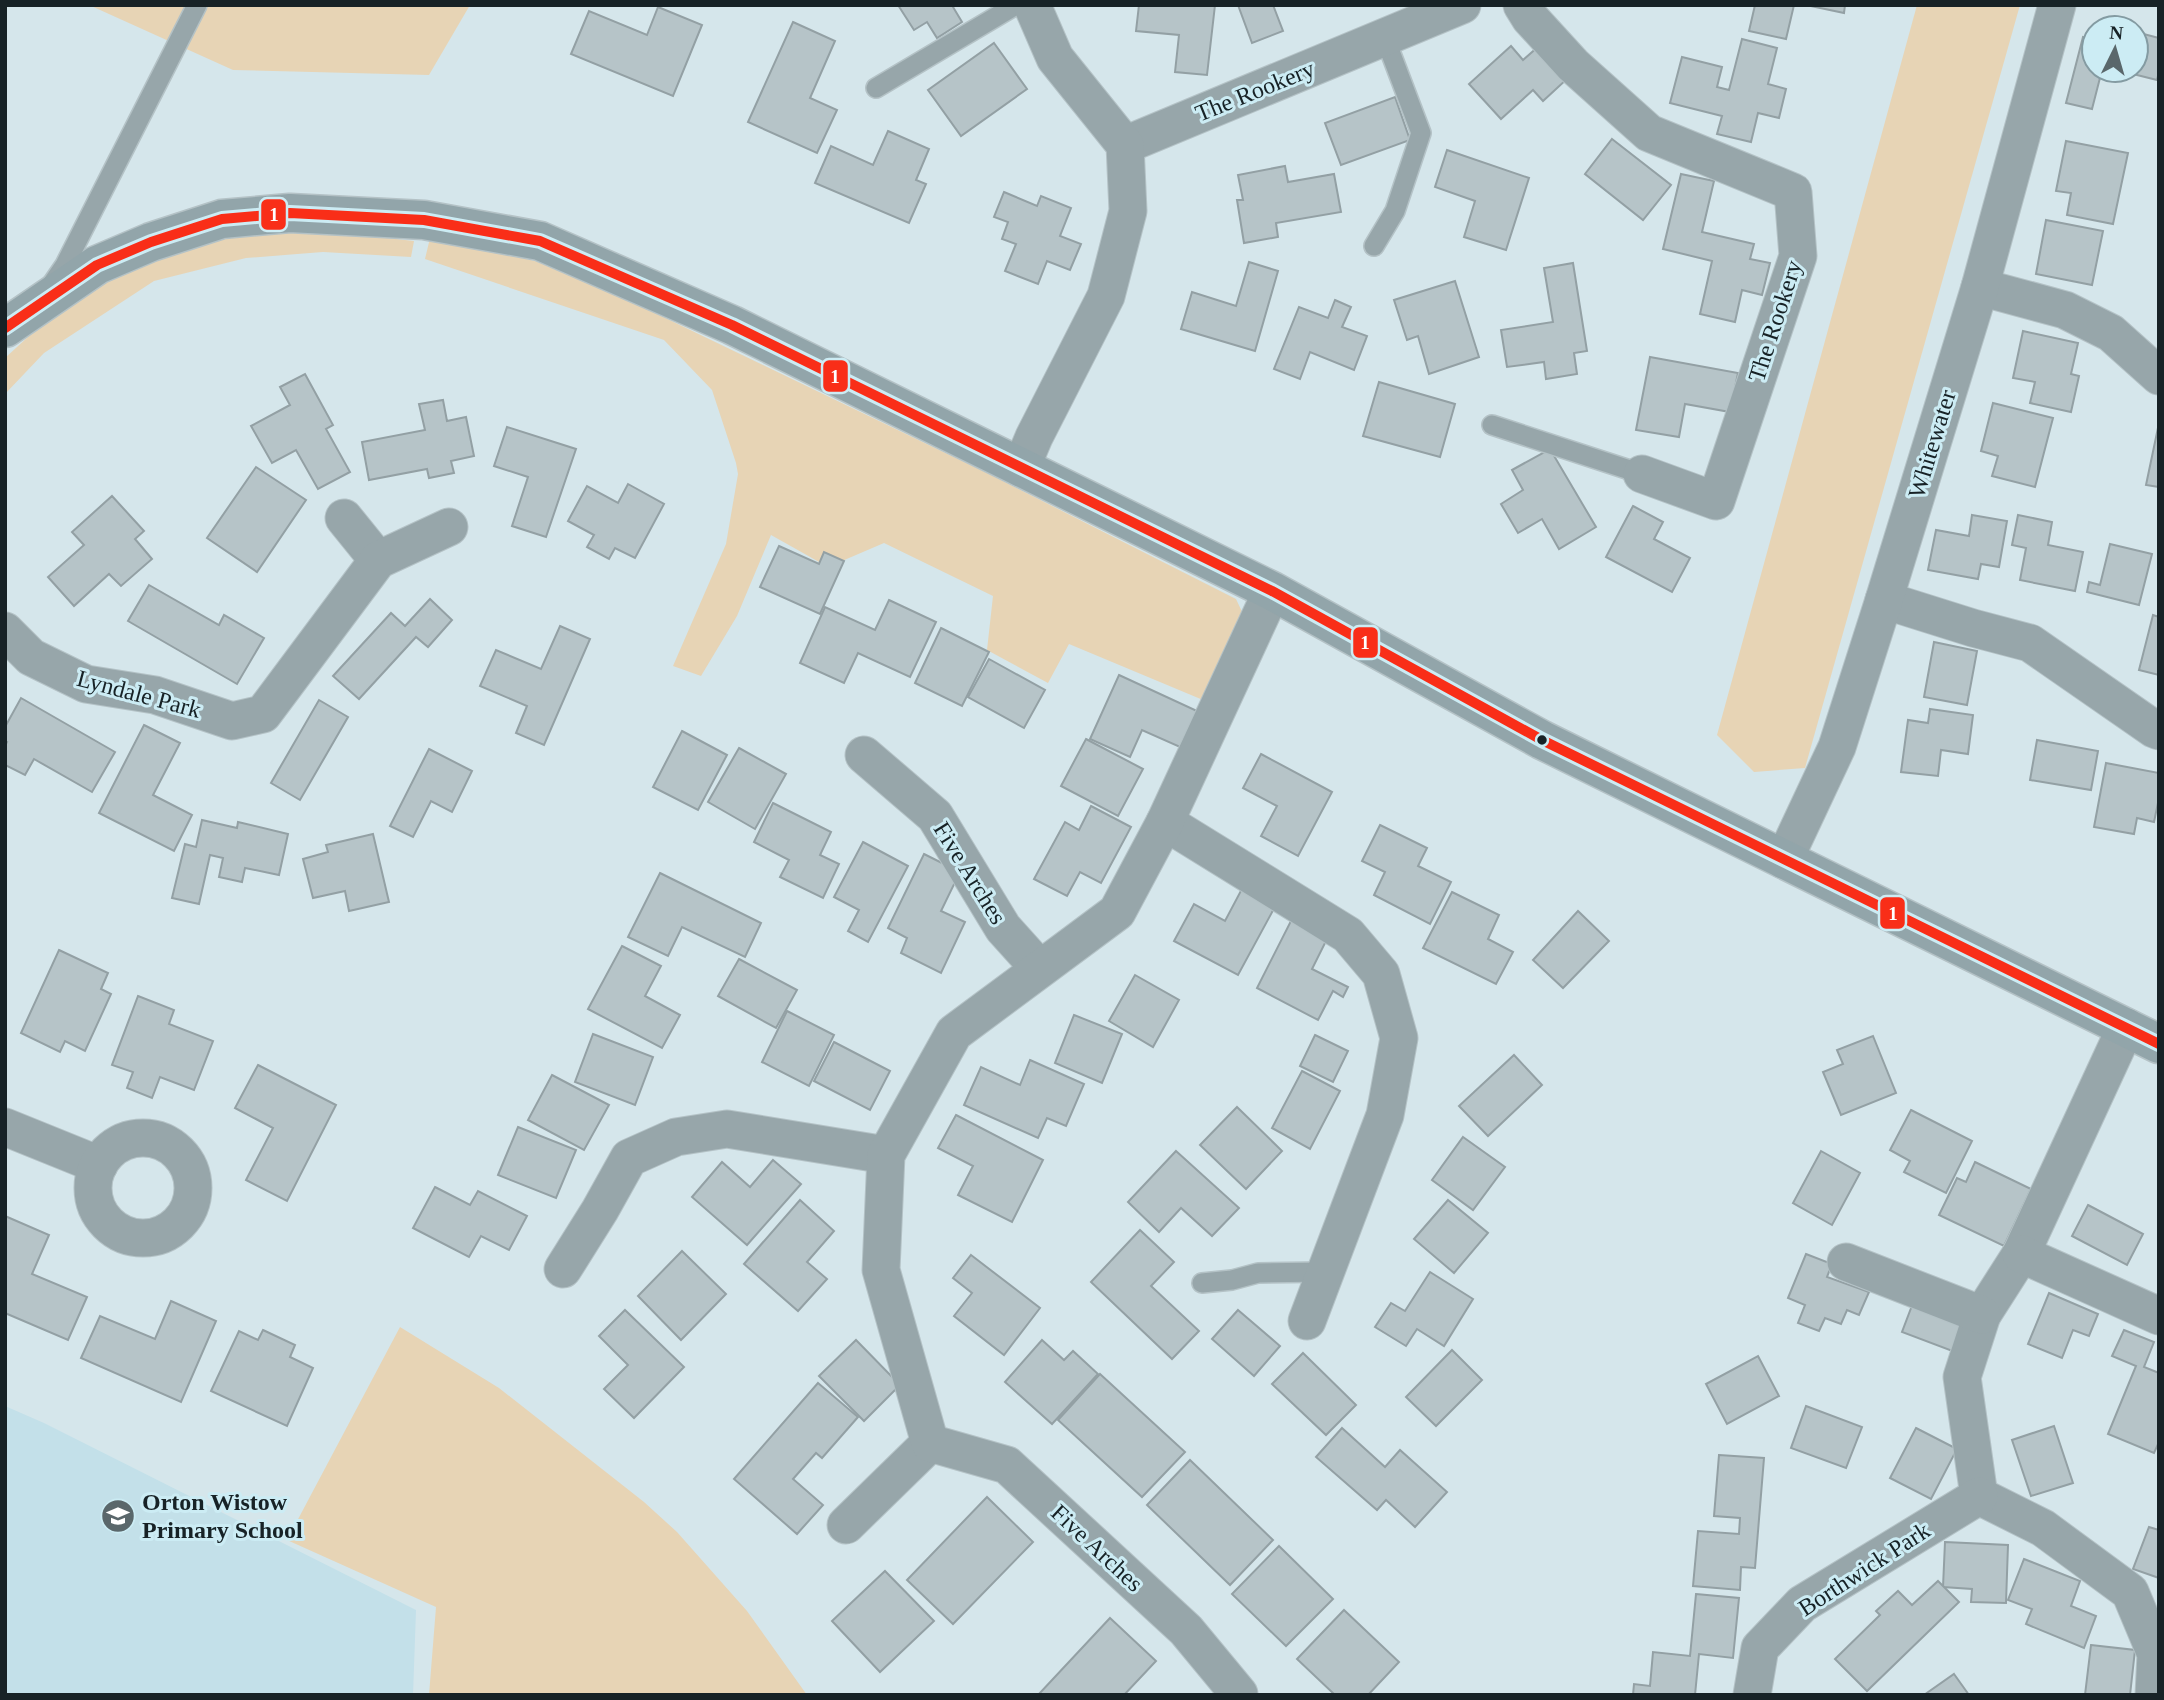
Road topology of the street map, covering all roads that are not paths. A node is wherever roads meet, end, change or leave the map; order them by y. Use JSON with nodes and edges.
{"nodes":[{"id":1,"x":197,"y":5,"type":"edge"},
{"id":2,"x":1016,"y":5,"type":"edge"},
{"id":3,"x":1032,"y":5,"type":"edge"},
{"id":4,"x":1462,"y":5,"type":"edge"},
{"id":5,"x":1521,"y":5,"type":"edge"},
{"id":6,"x":2057,"y":5,"type":"edge"},
{"id":7,"x":1385,"y":38,"type":"junction"},
{"id":8,"x":876,"y":88,"type":"dead end"},
{"id":9,"x":1125,"y":145,"type":"junction"},
{"id":10,"x":1374,"y":246,"type":"dead end"},
{"id":11,"x":1980,"y":287,"type":"junction"},
{"id":12,"x":37,"y":306,"type":"junction"},
{"id":13,"x":5,"y":328,"type":"edge"},
{"id":14,"x":2159,"y":376,"type":"edge"},
{"id":15,"x":1492,"y":425,"type":"dead end"},
{"id":16,"x":1021,"y":468,"type":"junction"},
{"id":17,"x":1642,"y":474,"type":"joint"},
{"id":18,"x":344,"y":518,"type":"dead end"},
{"id":19,"x":450,"y":527,"type":"dead end"},
{"id":20,"x":378,"y":561,"type":"junction"},
{"id":21,"x":1272,"y":591,"type":"junction"},
{"id":22,"x":1884,"y":600,"type":"junction"},
{"id":23,"x":5,"y":631,"type":"edge"},
{"id":24,"x":2159,"y":731,"type":"edge"},
{"id":25,"x":864,"y":755,"type":"dead end"},
{"id":26,"x":1165,"y":822,"type":"junction"},
{"id":27,"x":1784,"y":860,"type":"junction"},
{"id":28,"x":1039,"y":968,"type":"junction"},
{"id":29,"x":2143,"y":1035,"type":"edge"},
{"id":30,"x":5,"y":1127,"type":"edge"},
{"id":31,"x":886,"y":1156,"type":"junction"},
{"id":32,"x":99,"y":1165,"type":"dead end"},
{"id":33,"x":2021,"y":1254,"type":"junction"},
{"id":34,"x":1846,"y":1262,"type":"dead end"},
{"id":35,"x":563,"y":1269,"type":"dead end"},
{"id":36,"x":1325,"y":1272,"type":"junction"},
{"id":37,"x":1202,"y":1283,"type":"dead end"},
{"id":38,"x":1982,"y":1315,"type":"junction"},
{"id":39,"x":2159,"y":1316,"type":"edge"},
{"id":40,"x":1307,"y":1321,"type":"dead end"},
{"id":41,"x":930,"y":1443,"type":"junction"},
{"id":42,"x":1979,"y":1496,"type":"junction"},
{"id":43,"x":846,"y":1524,"type":"dead end"},
{"id":44,"x":1238,"y":1695,"type":"edge"},
{"id":45,"x":1752,"y":1695,"type":"edge"},
{"id":46,"x":2154,"y":1695,"type":"edge"}],
"edges":[{"from":1,"to":12,"type":"lane"},
{"from":2,"to":8,"type":"lane"},
{"from":3,"to":9,"type":"street"},
{"from":4,"to":7,"type":"street","name":"The Rookery"},
{"from":5,"to":17,"type":"street","name":"The Rookery"},
{"from":6,"to":11,"type":"street","name":"Whitewater"},
{"from":7,"to":9,"type":"street","name":"The Rookery"},
{"from":7,"to":10,"type":"lane"},
{"from":9,"to":16,"type":"street"},
{"from":11,"to":14,"type":"street"},
{"from":11,"to":22,"type":"street","name":"Whitewater"},
{"from":12,"to":13,"type":"street"},
{"from":12,"to":16,"type":"street"},
{"from":15,"to":17,"type":"lane","name":"The Rookery"},
{"from":16,"to":21,"type":"street"},
{"from":18,"to":20,"type":"street"},
{"from":19,"to":20,"type":"street","name":"Lyndale Park"},
{"from":20,"to":23,"type":"street","name":"Lyndale Park"},
{"from":21,"to":26,"type":"street"},
{"from":21,"to":27,"type":"street"},
{"from":22,"to":24,"type":"street"},
{"from":22,"to":27,"type":"street","name":"Whitewater"},
{"from":25,"to":28,"type":"street","name":"Five Arches"},
{"from":26,"to":28,"type":"street"},
{"from":26,"to":36,"type":"street"},
{"from":27,"to":29,"type":"street"},
{"from":28,"to":31,"type":"street"},
{"from":29,"to":33,"type":"street"},
{"from":30,"to":32,"type":"street"},
{"from":31,"to":35,"type":"street"},
{"from":31,"to":41,"type":"street"},
{"from":33,"to":38,"type":"street"},
{"from":33,"to":39,"type":"street"},
{"from":34,"to":38,"type":"street"},
{"from":36,"to":37,"type":"lane"},
{"from":36,"to":40,"type":"street"},
{"from":38,"to":42,"type":"street"},
{"from":41,"to":43,"type":"street"},
{"from":41,"to":44,"type":"street","name":"Five Arches"},
{"from":42,"to":45,"type":"street","name":"Borthwick Park"},
{"from":42,"to":46,"type":"street"}]}
